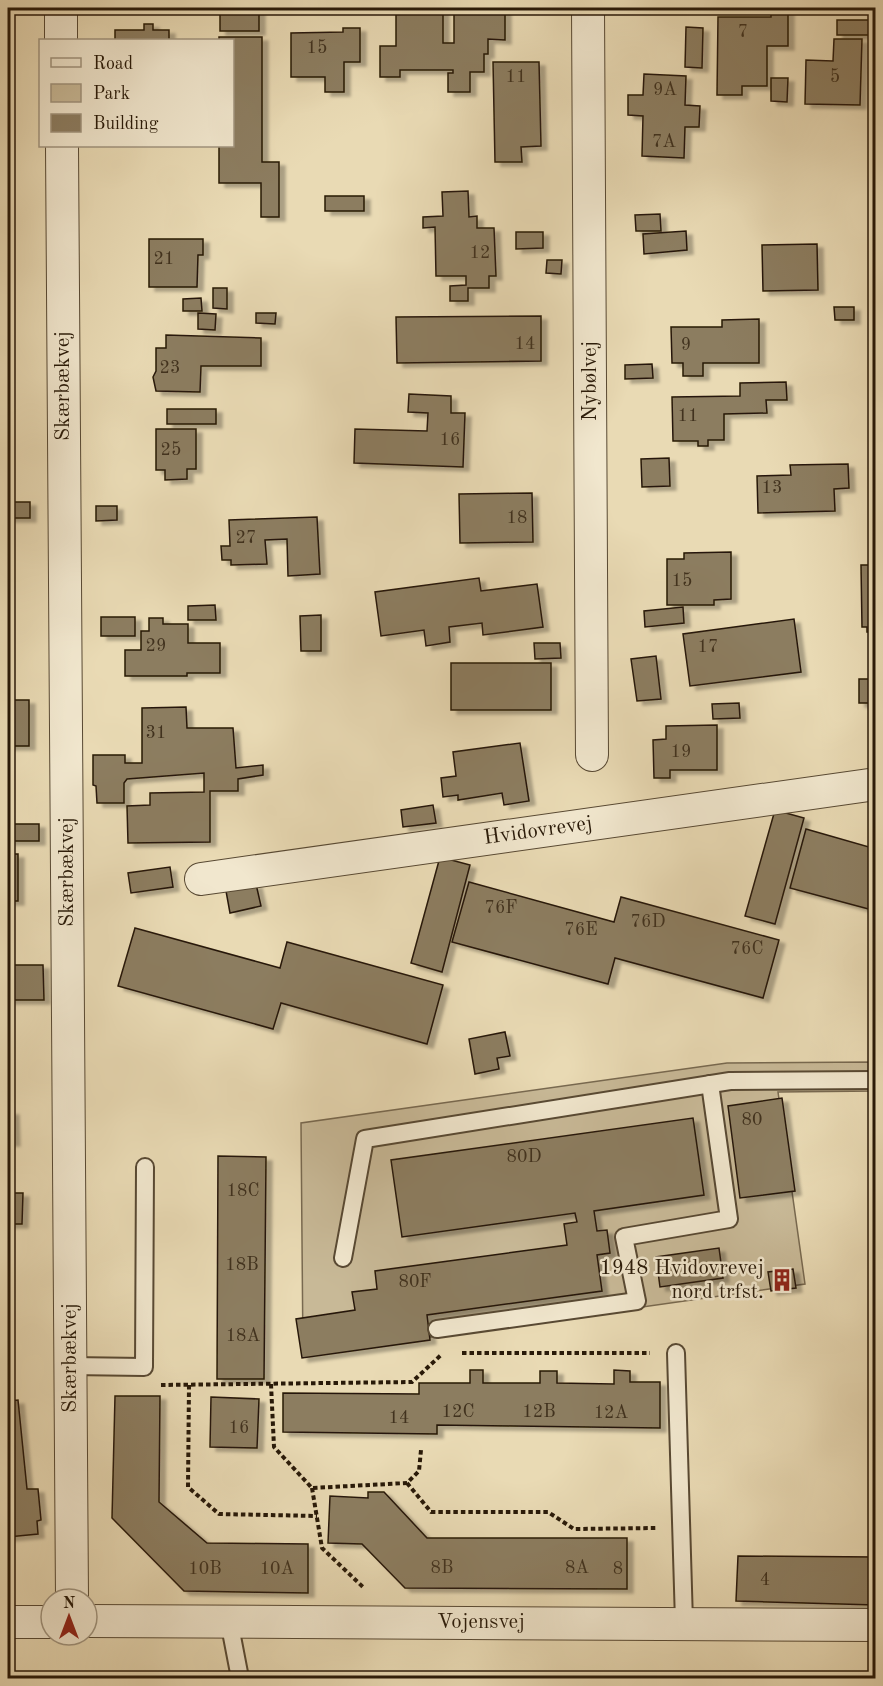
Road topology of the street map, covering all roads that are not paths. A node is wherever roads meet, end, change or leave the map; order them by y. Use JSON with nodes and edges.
{"nodes":[{"id":1,"x":61,"y":8,"type":"edge"},
{"id":2,"x":588,"y":8,"type":"edge"},
{"id":3,"x":61,"y":39,"type":"edge"},
{"id":4,"x":62,"y":147,"type":"edge"},
{"id":5,"x":592,"y":755,"type":"dead end"},
{"id":6,"x":876,"y":784,"type":"edge"},
{"id":7,"x":201,"y":879,"type":"dead end"},
{"id":8,"x":876,"y":1080,"type":"edge"},
{"id":9,"x":710,"y":1084,"type":"junction"},
{"id":10,"x":145,"y":1167,"type":"dead end"},
{"id":11,"x":344,"y":1258,"type":"dead end"},
{"id":12,"x":437,"y":1329,"type":"dead end"},
{"id":13,"x":676,"y":1353,"type":"road end"},
{"id":14,"x":70,"y":1366,"type":"junction"},
{"id":15,"x":72,"y":1587,"type":"edge"},
{"id":16,"x":99,"y":1621,"type":"edge"},
{"id":17,"x":229,"y":1621,"type":"junction"},
{"id":18,"x":8,"y":1622,"type":"edge"},
{"id":19,"x":39,"y":1622,"type":"edge"},
{"id":20,"x":684,"y":1622,"type":"junction"},
{"id":21,"x":876,"y":1625,"type":"edge"},
{"id":22,"x":240,"y":1678,"type":"edge"}],
"edges":[{"from":1,"to":3,"type":"street"},
{"from":2,"to":5,"type":"street","name":"Nybølvej"},
{"from":4,"to":14,"type":"street","name":"Skærbækvej"},
{"from":6,"to":7,"type":"street","name":"Hvidovrevej"},
{"from":8,"to":9,"type":"lane"},
{"from":9,"to":11,"type":"lane"},
{"from":9,"to":12,"type":"lane"},
{"from":10,"to":14,"type":"lane"},
{"from":13,"to":20,"type":"lane"},
{"from":14,"to":15,"type":"street","name":"Skærbækvej"},
{"from":16,"to":17,"type":"street","name":"Vojensvej"},
{"from":17,"to":20,"type":"street","name":"Vojensvej"},
{"from":17,"to":22,"type":"lane"},
{"from":18,"to":19,"type":"street"},
{"from":20,"to":21,"type":"street","name":"Vojensvej"}]}
